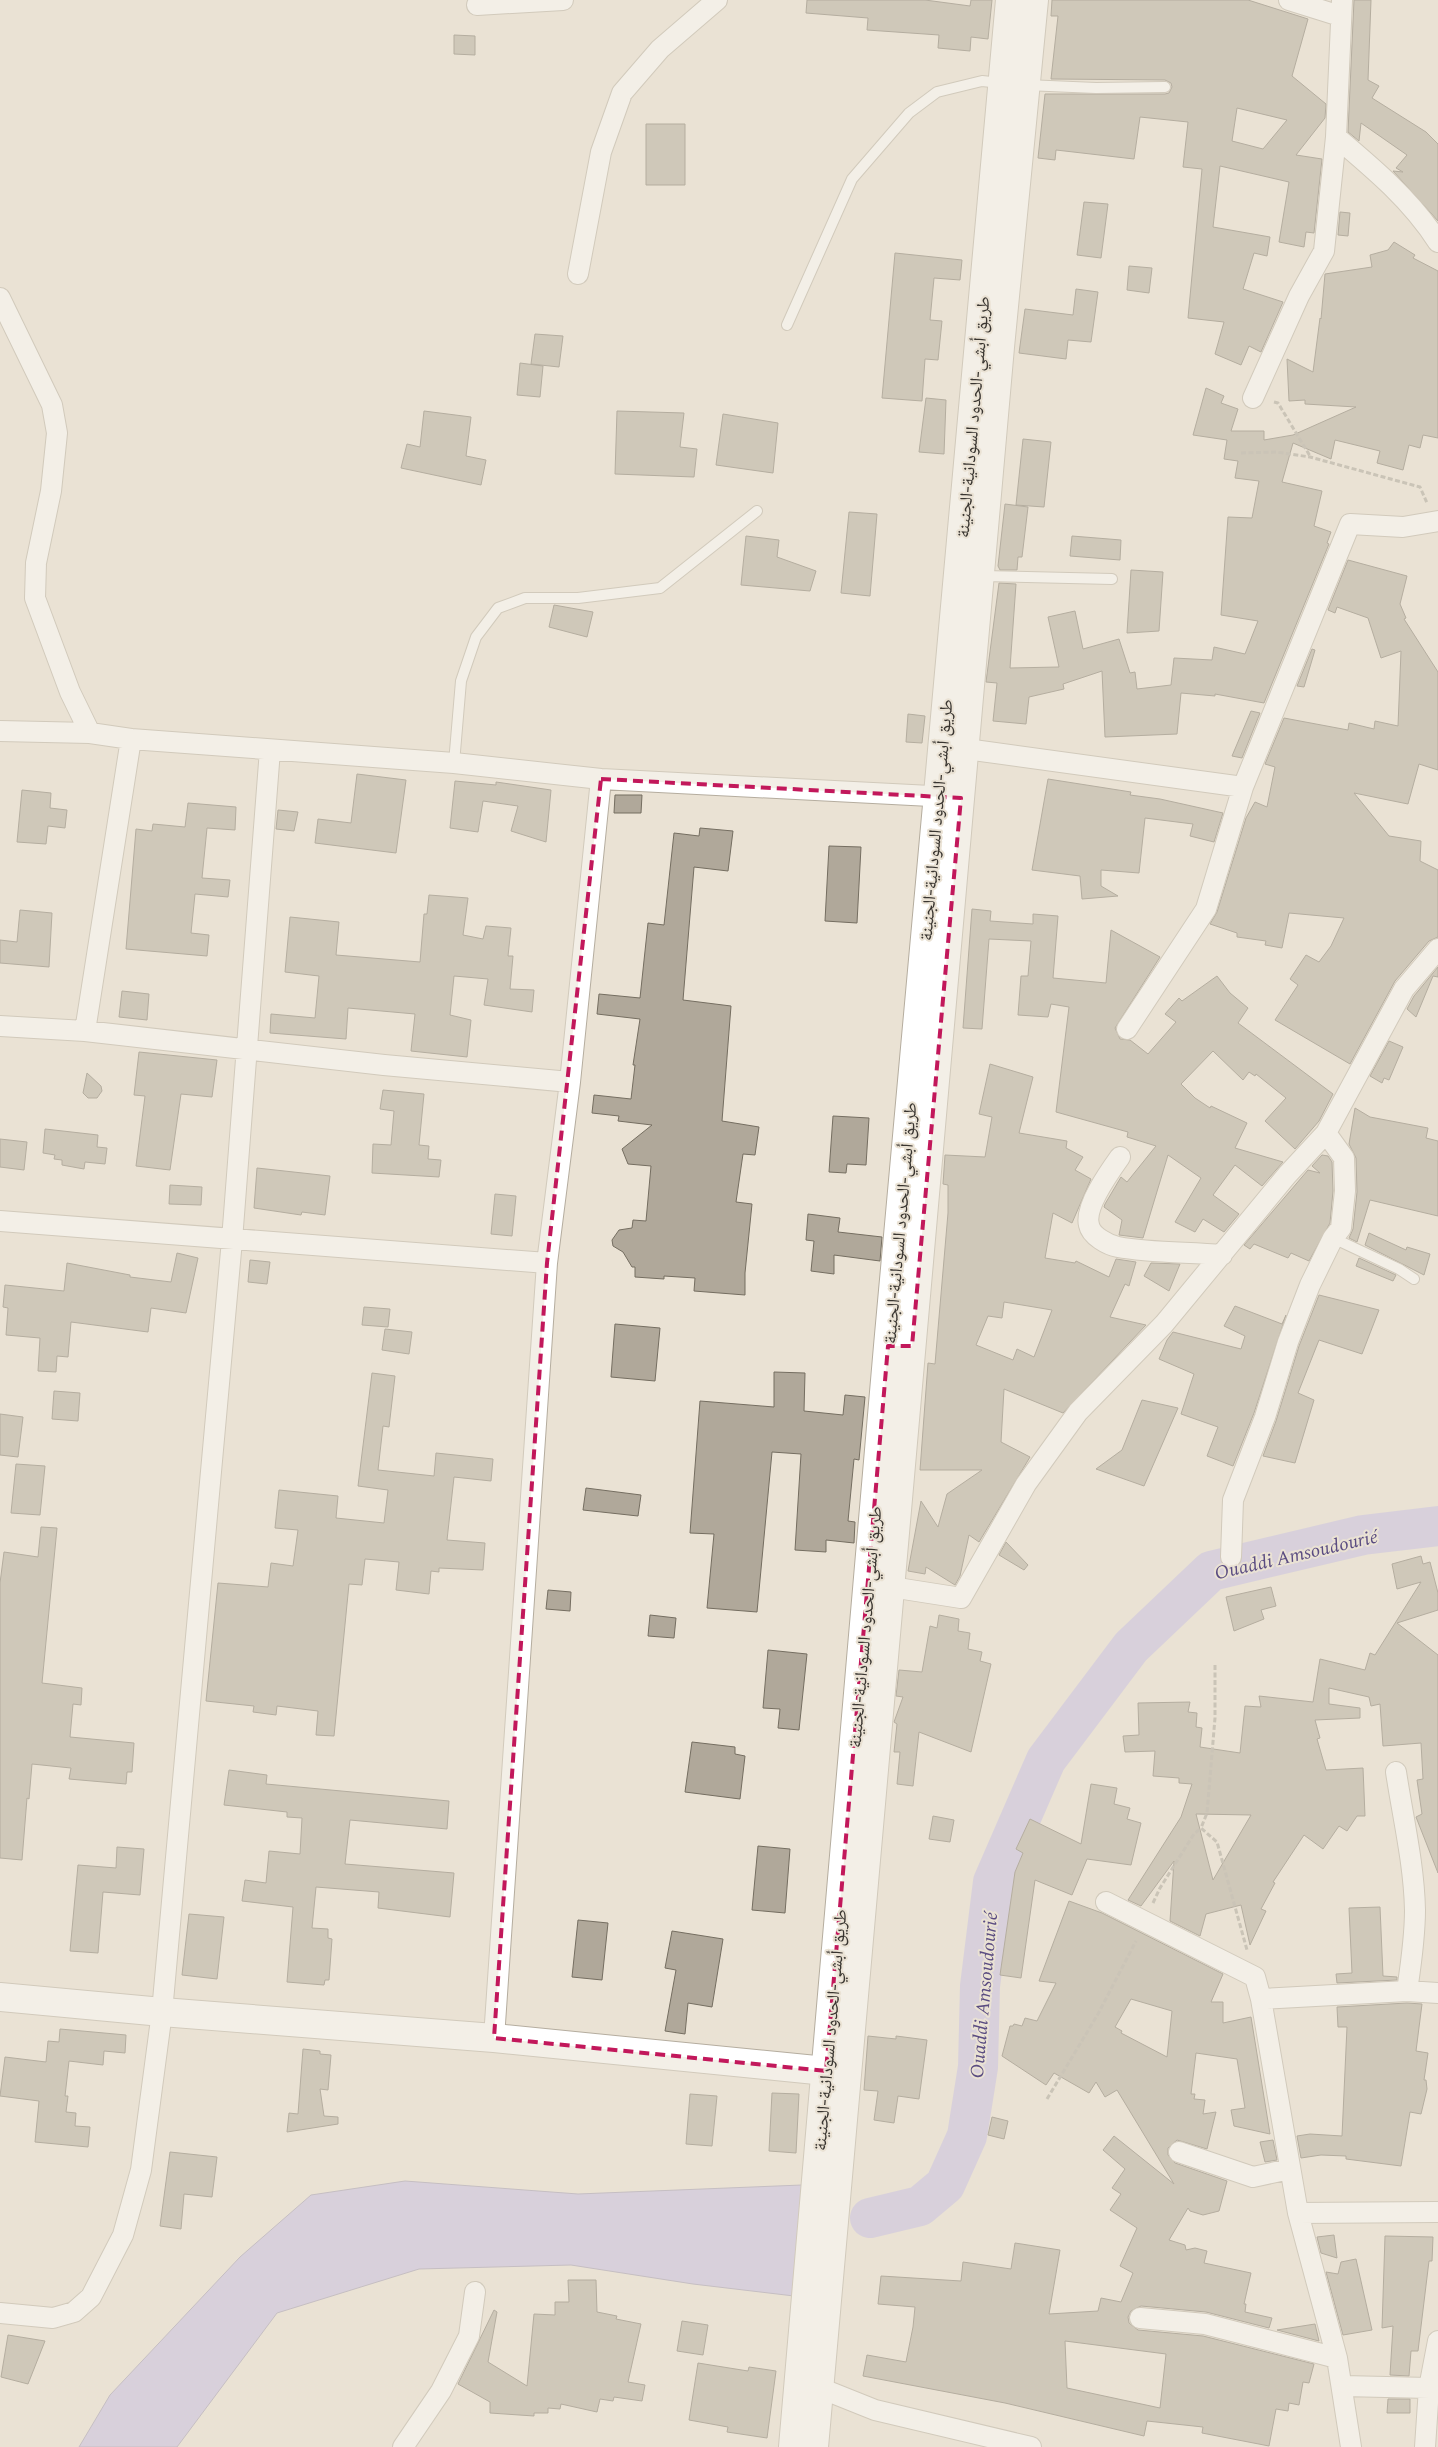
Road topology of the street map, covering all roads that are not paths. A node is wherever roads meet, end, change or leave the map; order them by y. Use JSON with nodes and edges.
{"nodes":[{"id":1,"x":563,"y":0,"type":"edge"},
{"id":2,"x":718,"y":0,"type":"edge"},
{"id":3,"x":1010,"y":0,"type":"edge"},
{"id":4,"x":1034,"y":0,"type":"edge"},
{"id":5,"x":1288,"y":0,"type":"edge"},
{"id":6,"x":476,"y":5,"type":"dead end"},
{"id":7,"x":1341,"y":8,"type":"edge"},
{"id":8,"x":1015,"y":84,"type":"junction"},
{"id":9,"x":1164,"y":87,"type":"dead end"},
{"id":10,"x":1336,"y":137,"type":"junction"},
{"id":11,"x":1438,"y":242,"type":"edge"},
{"id":12,"x":578,"y":274,"type":"dead end"},
{"id":13,"x":0,"y":298,"type":"edge"},
{"id":14,"x":787,"y":325,"type":"dead end"},
{"id":15,"x":1253,"y":398,"type":"road end"},
{"id":16,"x":757,"y":511,"type":"dead end"},
{"id":17,"x":1436,"y":521,"type":"edge"},
{"id":18,"x":981,"y":576,"type":"junction"},
{"id":19,"x":1112,"y":579,"type":"dead end"},
{"id":20,"x":0,"y":731,"type":"edge"},
{"id":21,"x":90,"y":733,"type":"junction"},
{"id":22,"x":130,"y":739,"type":"junction"},
{"id":23,"x":966,"y":749,"type":"junction"},
{"id":24,"x":270,"y":750,"type":"junction"},
{"id":25,"x":454,"y":763,"type":"junction"},
{"id":26,"x":602,"y":780,"type":"junction"},
{"id":27,"x":1243,"y":787,"type":"junction"},
{"id":28,"x":950,"y":797,"type":"junction"},
{"id":29,"x":1438,"y":949,"type":"edge"},
{"id":30,"x":0,"y":1026,"type":"edge"},
{"id":31,"x":1127,"y":1029,"type":"dead end"},
{"id":32,"x":85,"y":1031,"type":"junction"},
{"id":33,"x":247,"y":1048,"type":"junction"},
{"id":34,"x":570,"y":1082,"type":"junction"},
{"id":35,"x":1326,"y":1133,"type":"junction"},
{"id":36,"x":1120,"y":1157,"type":"dead end"},
{"id":37,"x":0,"y":1221,"type":"edge"},
{"id":38,"x":1333,"y":1238,"type":"junction"},
{"id":39,"x":232,"y":1240,"type":"junction"},
{"id":40,"x":1222,"y":1255,"type":"junction"},
{"id":41,"x":547,"y":1263,"type":"junction"},
{"id":42,"x":1414,"y":1279,"type":"dead end"},
{"id":43,"x":900,"y":1346,"type":"junction"},
{"id":44,"x":1231,"y":1557,"type":"dead end"},
{"id":45,"x":891,"y":1587,"type":"junction"},
{"id":46,"x":1396,"y":1772,"type":"dead end"},
{"id":47,"x":1106,"y":1902,"type":"dead end"},
{"id":48,"x":1407,"y":1991,"type":"junction"},
{"id":49,"x":1438,"y":1994,"type":"edge"},
{"id":50,"x":0,"y":1997,"type":"edge"},
{"id":51,"x":1261,"y":1999,"type":"junction"},
{"id":52,"x":162,"y":2012,"type":"junction"},
{"id":53,"x":494,"y":2038,"type":"junction"},
{"id":54,"x":836,"y":2072,"type":"junction"},
{"id":55,"x":1179,"y":2152,"type":"dead end"},
{"id":56,"x":1290,"y":2169,"type":"junction"},
{"id":57,"x":1438,"y":2212,"type":"edge"},
{"id":58,"x":1298,"y":2213,"type":"junction"},
{"id":59,"x":475,"y":2292,"type":"dead end"},
{"id":60,"x":0,"y":2313,"type":"edge"},
{"id":61,"x":1140,"y":2318,"type":"dead end"},
{"id":62,"x":1438,"y":2341,"type":"edge"},
{"id":63,"x":1337,"y":2358,"type":"junction"},
{"id":64,"x":1343,"y":2386,"type":"junction"},
{"id":65,"x":810,"y":2387,"type":"junction"},
{"id":66,"x":1429,"y":2388,"type":"junction"},
{"id":67,"x":403,"y":2447,"type":"edge"},
{"id":68,"x":793,"y":2447,"type":"edge"},
{"id":69,"x":814,"y":2447,"type":"edge"},
{"id":70,"x":1031,"y":2447,"type":"edge"},
{"id":71,"x":1351,"y":2447,"type":"edge"},
{"id":72,"x":1425,"y":2447,"type":"edge"}],
"edges":[{"from":1,"to":6,"type":"street"},
{"from":2,"to":12,"type":"street"},
{"from":3,"to":8,"type":"main road","name":"طريق أبشي-الحدود السودانية-الجنينة"},
{"from":4,"to":8,"type":"main road"},
{"from":5,"to":7,"type":"street"},
{"from":7,"to":10,"type":"street"},
{"from":8,"to":9,"type":"lane"},
{"from":8,"to":14,"type":"lane"},
{"from":8,"to":18,"type":"main road"},
{"from":8,"to":28,"type":"main road","name":"طريق أبشي-الحدود السودانية-الجنينة"},
{"from":10,"to":11,"type":"street"},
{"from":10,"to":15,"type":"street"},
{"from":13,"to":21,"type":"street"},
{"from":16,"to":25,"type":"lane"},
{"from":17,"to":27,"type":"street"},
{"from":18,"to":19,"type":"lane"},
{"from":18,"to":23,"type":"main road"},
{"from":20,"to":21,"type":"street"},
{"from":21,"to":22,"type":"street"},
{"from":22,"to":24,"type":"street"},
{"from":22,"to":32,"type":"street"},
{"from":23,"to":27,"type":"street"},
{"from":23,"to":28,"type":"main road"},
{"from":24,"to":25,"type":"street"},
{"from":24,"to":33,"type":"street"},
{"from":25,"to":26,"type":"street"},
{"from":26,"to":28,"type":"street"},
{"from":26,"to":34,"type":"street"},
{"from":27,"to":31,"type":"street"},
{"from":28,"to":43,"type":"main road","name":"طريق أبشي-الحدود السودانية-الجنينة"},
{"from":29,"to":35,"type":"street"},
{"from":30,"to":32,"type":"street"},
{"from":32,"to":33,"type":"street"},
{"from":33,"to":34,"type":"street"},
{"from":33,"to":39,"type":"street"},
{"from":34,"to":41,"type":"street"},
{"from":35,"to":38,"type":"street"},
{"from":35,"to":40,"type":"street"},
{"from":36,"to":40,"type":"street"},
{"from":37,"to":39,"type":"street"},
{"from":38,"to":42,"type":"lane"},
{"from":38,"to":44,"type":"street"},
{"from":39,"to":41,"type":"street"},
{"from":39,"to":52,"type":"street"},
{"from":40,"to":45,"type":"street"},
{"from":41,"to":53,"type":"street"},
{"from":43,"to":45,"type":"main road"},
{"from":43,"to":54,"type":"main road","name":"طريق أبشي-الحدود السودانية-الجنينة"},
{"from":45,"to":54,"type":"main road"},
{"from":46,"to":48,"type":"street"},
{"from":47,"to":51,"type":"street"},
{"from":48,"to":49,"type":"street"},
{"from":48,"to":51,"type":"street"},
{"from":50,"to":52,"type":"main road"},
{"from":51,"to":56,"type":"street"},
{"from":52,"to":53,"type":"main road"},
{"from":52,"to":60,"type":"street"},
{"from":53,"to":54,"type":"main road"},
{"from":54,"to":65,"type":"main road","name":"طريق أبشي-الحدود السودانية-الجنينة"},
{"from":55,"to":56,"type":"street"},
{"from":56,"to":58,"type":"street"},
{"from":57,"to":58,"type":"street"},
{"from":58,"to":63,"type":"street"},
{"from":59,"to":67,"type":"street"},
{"from":61,"to":63,"type":"street"},
{"from":62,"to":66,"type":"street"},
{"from":63,"to":64,"type":"street"},
{"from":64,"to":66,"type":"street"},
{"from":64,"to":71,"type":"street"},
{"from":65,"to":68,"type":"main road","name":"طريق أبشي-الحدود السودانية-الجنينة"},
{"from":65,"to":69,"type":"main road"},
{"from":65,"to":70,"type":"street"},
{"from":66,"to":72,"type":"street"}]}
